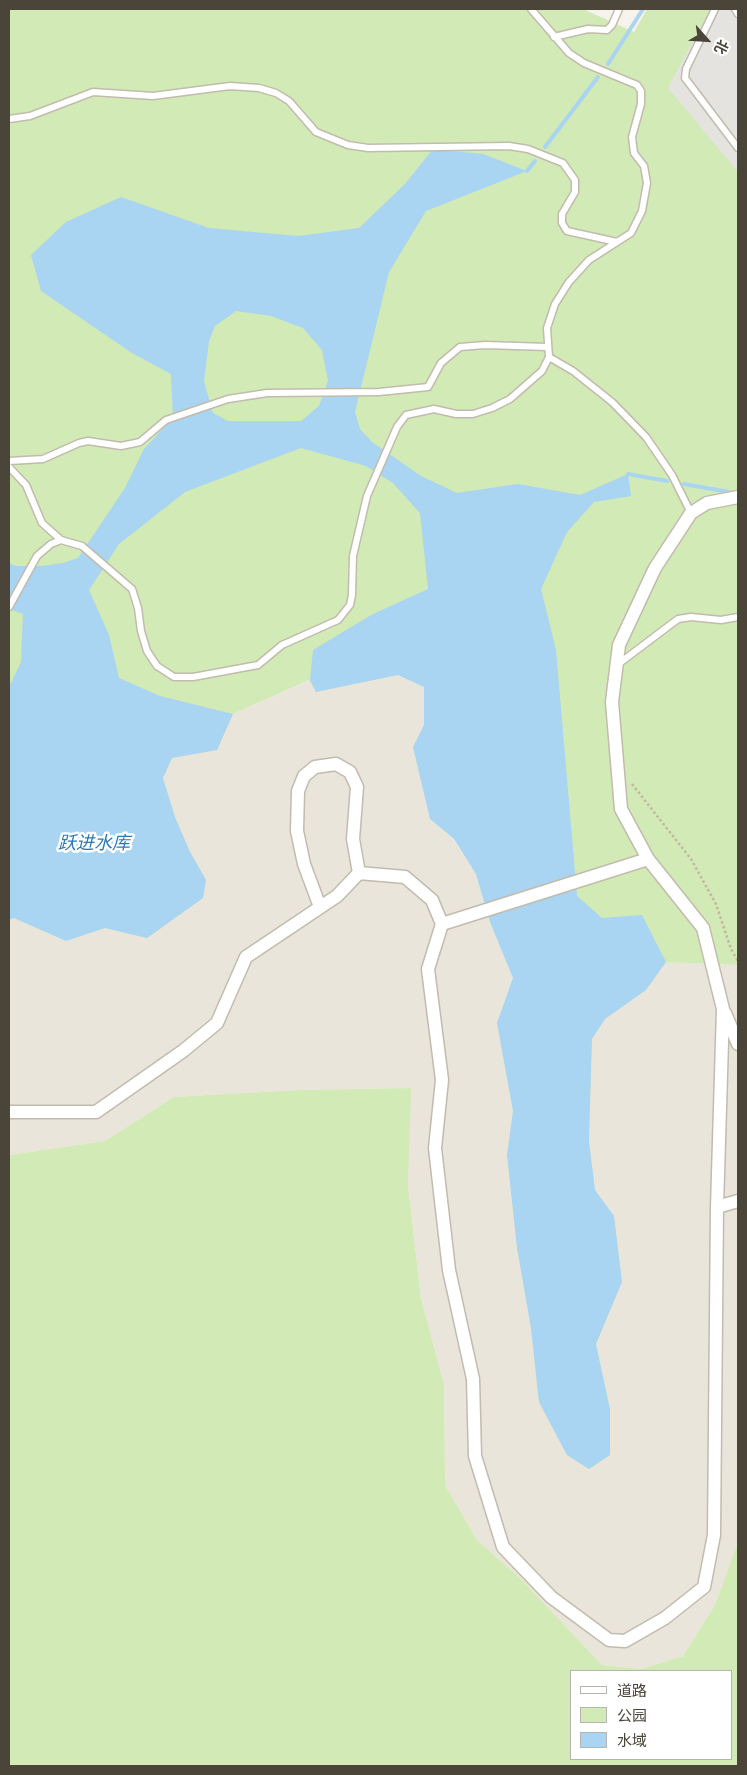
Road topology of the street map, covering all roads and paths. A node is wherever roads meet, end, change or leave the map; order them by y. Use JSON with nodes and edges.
{"nodes":[{"id":1,"x":530,"y":9,"type":"edge"},
{"id":2,"x":619,"y":9,"type":"edge"},
{"id":3,"x":715,"y":9,"type":"edge"},
{"id":4,"x":735,"y":9,"type":"edge"},
{"id":5,"x":738,"y":14,"type":"edge"},
{"id":6,"x":554,"y":37,"type":"junction"},
{"id":7,"x":9,"y":119,"type":"edge"},
{"id":8,"x":738,"y":148,"type":"edge"},
{"id":9,"x":617,"y":242,"type":"junction"},
{"id":10,"x":547,"y":347,"type":"junction"},
{"id":11,"x":549,"y":357,"type":"junction"},
{"id":12,"x":9,"y":461,"type":"edge"},
{"id":13,"x":9,"y":467,"type":"edge"},
{"id":14,"x":738,"y":497,"type":"edge"},
{"id":15,"x":691,"y":513,"type":"junction"},
{"id":16,"x":61,"y":540,"type":"junction"},
{"id":17,"x":9,"y":607,"type":"edge"},
{"id":18,"x":738,"y":618,"type":"edge"},
{"id":19,"x":616,"y":666,"type":"junction"},
{"id":20,"x":617,"y":766,"type":"junction"},
{"id":21,"x":648,"y":859,"type":"junction"},
{"id":22,"x":359,"y":873,"type":"junction"},
{"id":23,"x":320,"y":907,"type":"junction"},
{"id":24,"x":442,"y":924,"type":"junction"},
{"id":25,"x":738,"y":961,"type":"edge"},
{"id":26,"x":723,"y":1009,"type":"junction"},
{"id":27,"x":738,"y":1044,"type":"edge"},
{"id":28,"x":9,"y":1112,"type":"edge"},
{"id":29,"x":738,"y":1201,"type":"edge"},
{"id":30,"x":717,"y":1207,"type":"junction"}],
"edges":[{"from":1,"to":6,"type":"lane"},
{"from":2,"to":6,"type":"lane"},
{"from":3,"to":8,"type":"lane"},
{"from":4,"to":5,"type":"lane"},
{"from":6,"to":9,"type":"lane"},
{"from":7,"to":9,"type":"lane"},
{"from":9,"to":10,"type":"lane"},
{"from":10,"to":11,"type":"lane"},
{"from":10,"to":12,"type":"lane"},
{"from":11,"to":15,"type":"lane"},
{"from":11,"to":16,"type":"lane"},
{"from":13,"to":16,"type":"lane"},
{"from":14,"to":15,"type":"street"},
{"from":15,"to":19,"type":"street"},
{"from":16,"to":17,"type":"lane"},
{"from":18,"to":19,"type":"lane"},
{"from":19,"to":20,"type":"street"},
{"from":20,"to":21,"type":"street"},
{"from":20,"to":25,"type":"path"},
{"from":21,"to":24,"type":"street"},
{"from":21,"to":26,"type":"street"},
{"from":22,"to":23,"type":"street"},
{"from":22,"to":23,"type":"street"},
{"from":22,"to":24,"type":"street"},
{"from":23,"to":28,"type":"street"},
{"from":24,"to":30,"type":"street"},
{"from":26,"to":27,"type":"street"},
{"from":26,"to":30,"type":"street"},
{"from":29,"to":30,"type":"street"}]}
